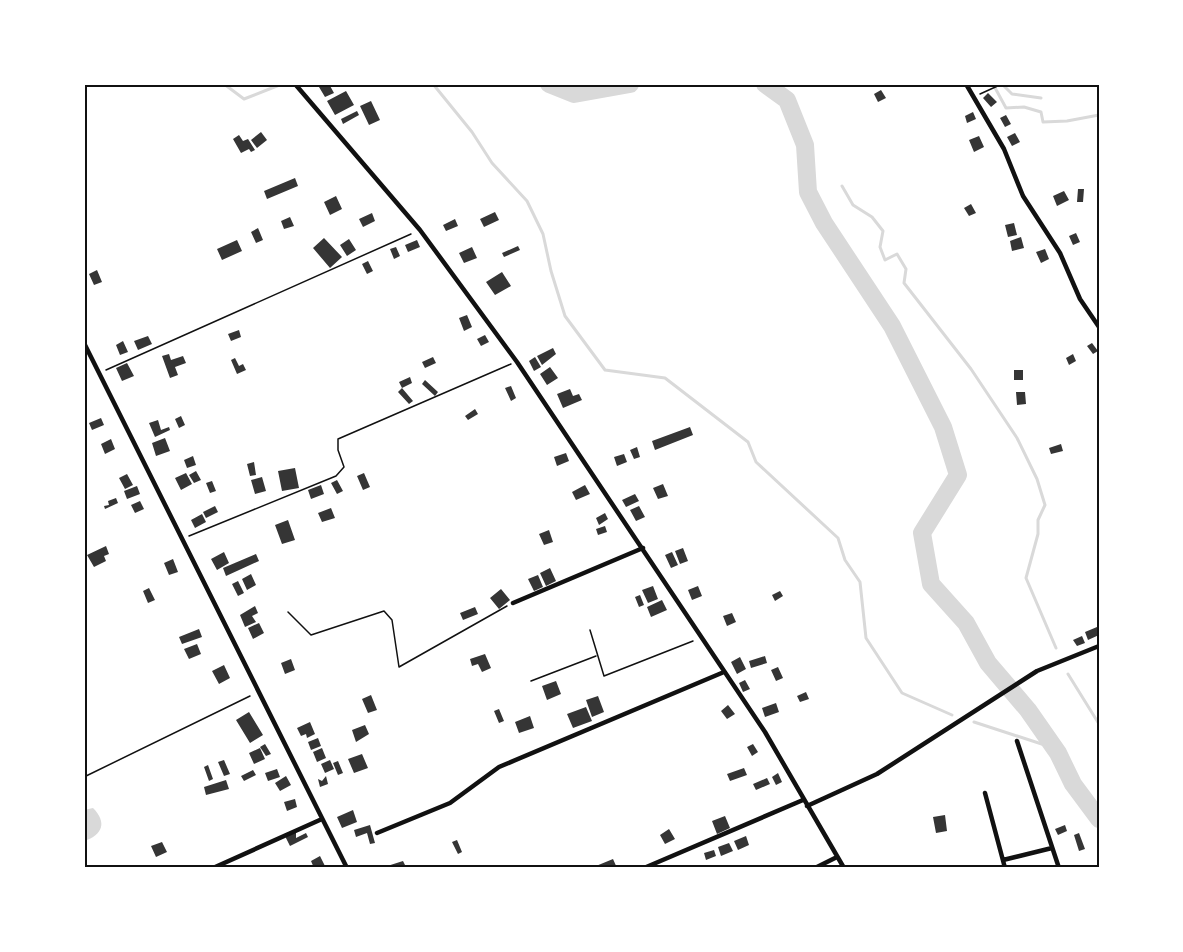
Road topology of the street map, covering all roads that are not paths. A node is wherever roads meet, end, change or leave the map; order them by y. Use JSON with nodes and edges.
{"nodes":[{"id":1,"x":296,"y":84,"type":"edge"},
{"id":2,"x":966,"y":84,"type":"edge"},
{"id":3,"x":1099,"y":327,"type":"edge"},
{"id":4,"x":84,"y":343,"type":"edge"},
{"id":5,"x":644,"y":548,"type":"junction"},
{"id":6,"x":513,"y":603,"type":"road end"},
{"id":7,"x":1099,"y":646,"type":"edge"},
{"id":8,"x":724,"y":672,"type":"junction"},
{"id":9,"x":1017,"y":741,"type":"dead end"},
{"id":10,"x":985,"y":793,"type":"dead end"},
{"id":11,"x":803,"y":800,"type":"junction"},
{"id":12,"x":807,"y":806,"type":"junction"},
{"id":13,"x":322,"y":819,"type":"junction"},
{"id":14,"x":377,"y":833,"type":"dead end"},
{"id":15,"x":1052,"y":848,"type":"junction"},
{"id":16,"x":837,"y":857,"type":"junction"},
{"id":17,"x":1003,"y":860,"type":"junction"},
{"id":18,"x":213,"y":868,"type":"edge"},
{"id":19,"x":347,"y":868,"type":"edge"},
{"id":20,"x":645,"y":868,"type":"edge"},
{"id":21,"x":815,"y":868,"type":"edge"},
{"id":22,"x":843,"y":868,"type":"edge"},
{"id":23,"x":1005,"y":868,"type":"edge"},
{"id":24,"x":1059,"y":868,"type":"edge"}],
"edges":[{"from":1,"to":5,"type":"street"},
{"from":2,"to":3,"type":"street"},
{"from":4,"to":13,"type":"street"},
{"from":5,"to":6,"type":"street"},
{"from":5,"to":8,"type":"street"},
{"from":7,"to":12,"type":"street"},
{"from":8,"to":11,"type":"street"},
{"from":8,"to":14,"type":"street"},
{"from":9,"to":15,"type":"street"},
{"from":10,"to":17,"type":"street"},
{"from":11,"to":12,"type":"street"},
{"from":11,"to":20,"type":"street"},
{"from":12,"to":16,"type":"street"},
{"from":13,"to":18,"type":"street"},
{"from":13,"to":19,"type":"street"},
{"from":15,"to":17,"type":"street"},
{"from":15,"to":24,"type":"street"},
{"from":16,"to":21,"type":"street"},
{"from":16,"to":22,"type":"street"},
{"from":17,"to":23,"type":"street"}]}
